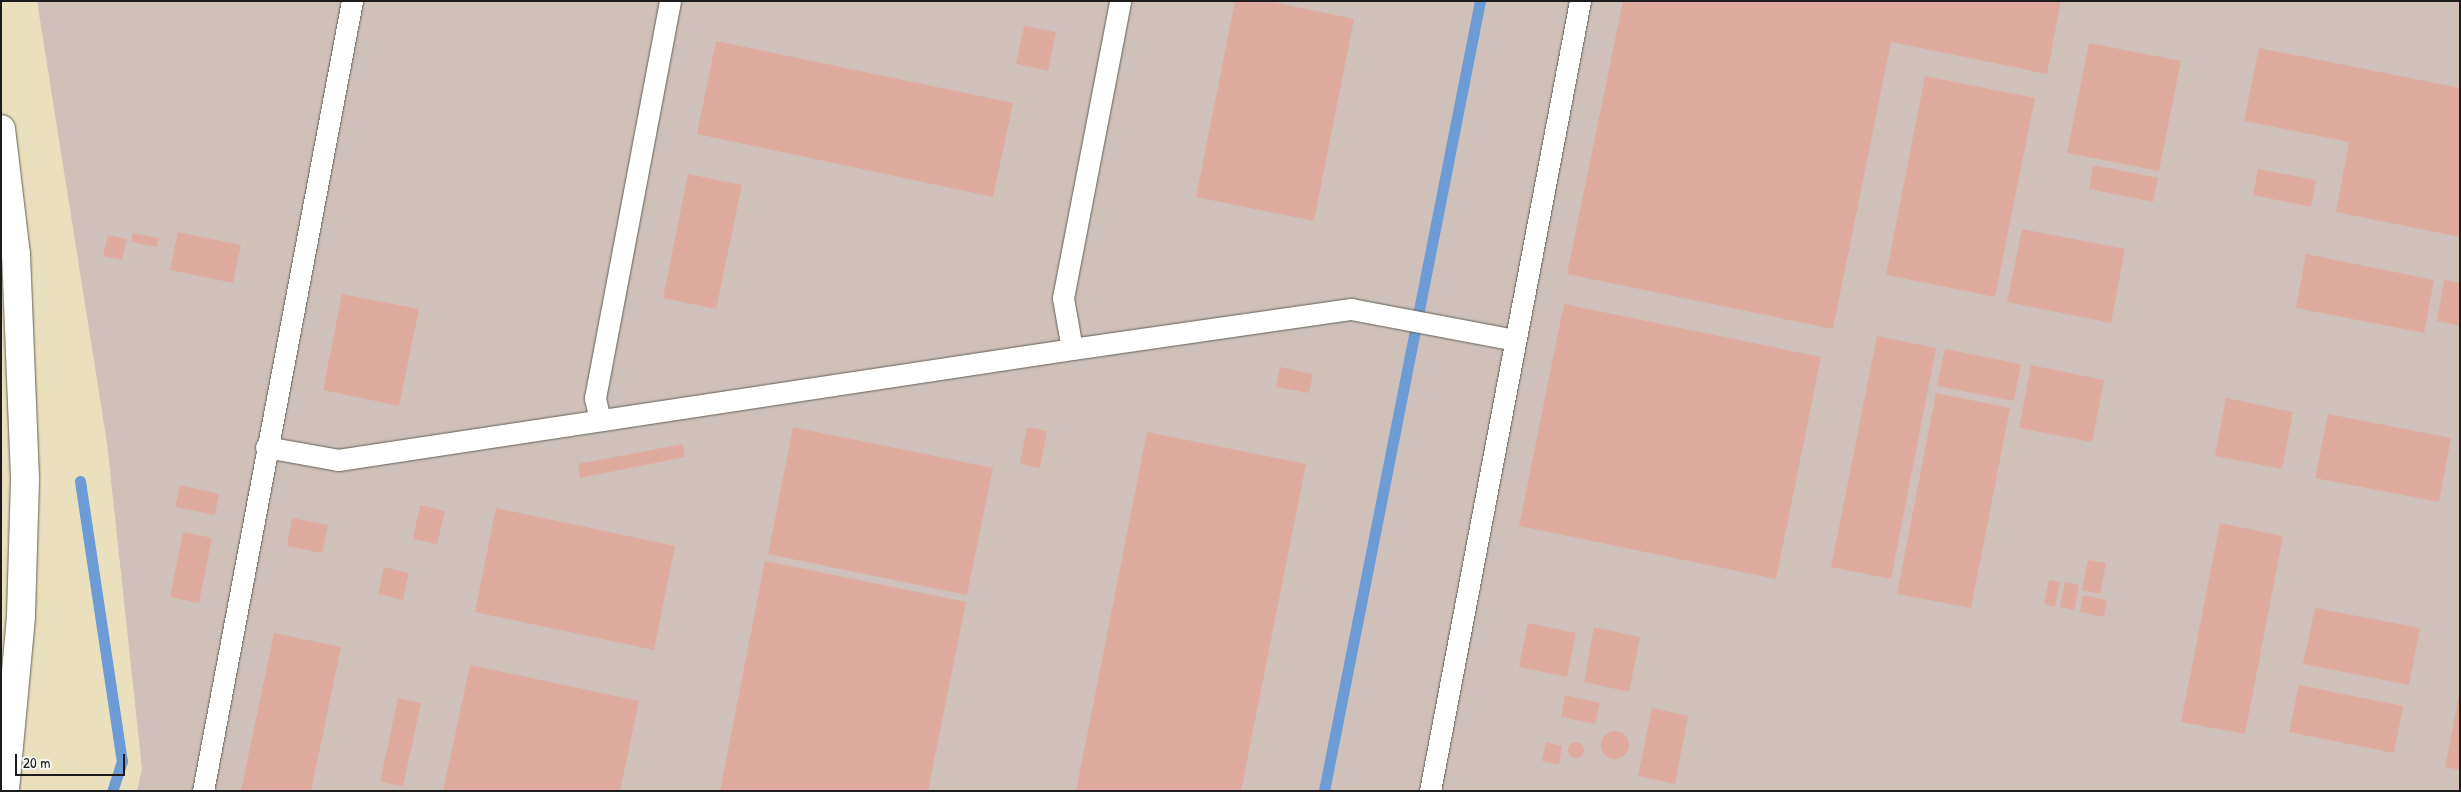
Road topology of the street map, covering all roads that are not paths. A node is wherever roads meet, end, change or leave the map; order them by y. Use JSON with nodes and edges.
{"nodes":[{"id":1,"x":352,"y":1,"type":"edge"},
{"id":2,"x":670,"y":1,"type":"edge"},
{"id":3,"x":1120,"y":1,"type":"edge"},
{"id":4,"x":1580,"y":1,"type":"edge"},
{"id":5,"x":1,"y":129,"type":"edge"},
{"id":6,"x":9,"y":254,"type":"edge"},
{"id":7,"x":1515,"y":340,"type":"junction"},
{"id":8,"x":1072,"y":349,"type":"junction"},
{"id":9,"x":600,"y":420,"type":"junction"},
{"id":10,"x":266,"y":447,"type":"junction"},
{"id":11,"x":5,"y":791,"type":"edge"},
{"id":12,"x":203,"y":791,"type":"edge"},
{"id":13,"x":1430,"y":791,"type":"edge"}],
"edges":[{"from":1,"to":10,"type":"lane"},
{"from":2,"to":9,"type":"lane"},
{"from":3,"to":8,"type":"lane"},
{"from":4,"to":7,"type":"lane"},
{"from":5,"to":6,"type":"street"},
{"from":6,"to":11,"type":"street"},
{"from":7,"to":8,"type":"lane"},
{"from":7,"to":13,"type":"lane"},
{"from":8,"to":9,"type":"lane"},
{"from":9,"to":10,"type":"lane"},
{"from":10,"to":12,"type":"lane"}]}
